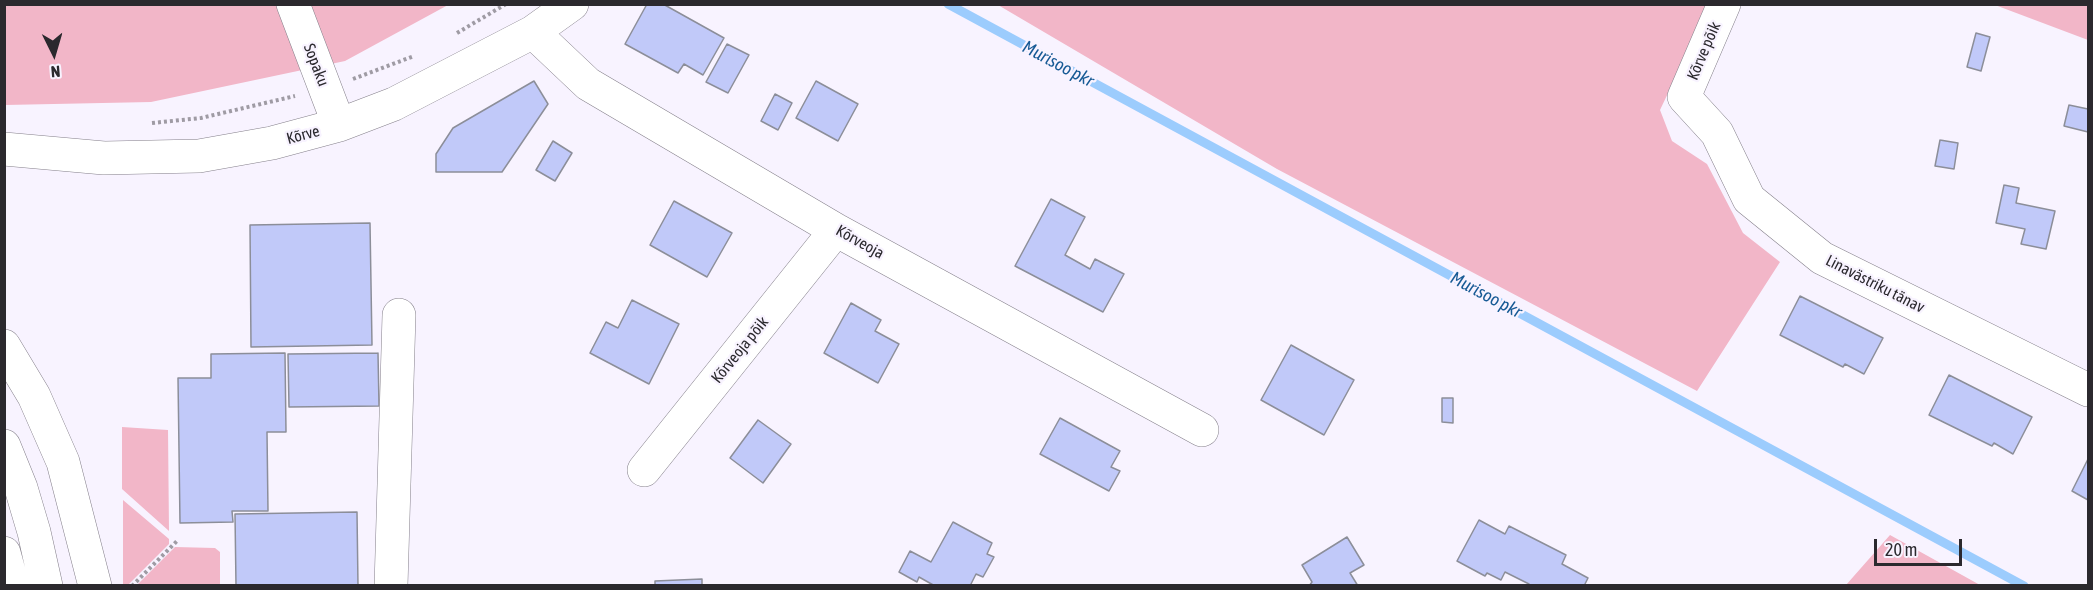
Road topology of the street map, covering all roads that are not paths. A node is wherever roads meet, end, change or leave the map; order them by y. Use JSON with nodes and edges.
{"nodes":[{"id":1,"x":293,"y":4,"type":"edge"},
{"id":2,"x":572,"y":4,"type":"edge"},
{"id":3,"x":1724,"y":4,"type":"edge"},
{"id":4,"x":533,"y":32,"type":"junction"},
{"id":5,"x":1684,"y":97,"type":"joint"},
{"id":6,"x":339,"y":125,"type":"junction"},
{"id":7,"x":4,"y":149,"type":"edge"},
{"id":8,"x":836,"y":230,"type":"junction"},
{"id":9,"x":399,"y":315,"type":"dead end"},
{"id":10,"x":4,"y":346,"type":"edge"},
{"id":11,"x":2088,"y":390,"type":"edge"},
{"id":12,"x":1202,"y":430,"type":"dead end"},
{"id":13,"x":4,"y":446,"type":"edge"},
{"id":14,"x":644,"y":470,"type":"dead end"},
{"id":15,"x":4,"y":553,"type":"edge"},
{"id":16,"x":13,"y":585,"type":"edge"},
{"id":17,"x":46,"y":585,"type":"edge"},
{"id":18,"x":95,"y":585,"type":"edge"},
{"id":19,"x":391,"y":585,"type":"edge"}],
"edges":[{"from":1,"to":6,"type":"street","name":"Sopaku"},
{"from":2,"to":4,"type":"street","name":"Kõrve"},
{"from":3,"to":5,"type":"street","name":"Kõrve põik"},
{"from":4,"to":6,"type":"street","name":"Kõrve"},
{"from":4,"to":8,"type":"street","name":"Kõrveoja"},
{"from":5,"to":11,"type":"street","name":"Linavästriku tänav"},
{"from":6,"to":7,"type":"street","name":"Kõrve"},
{"from":8,"to":12,"type":"street","name":"Kõrveoja"},
{"from":8,"to":14,"type":"street","name":"Kõrveoja põik"},
{"from":9,"to":19,"type":"street"},
{"from":10,"to":18,"type":"street"},
{"from":13,"to":17,"type":"street"},
{"from":15,"to":16,"type":"street"}]}
